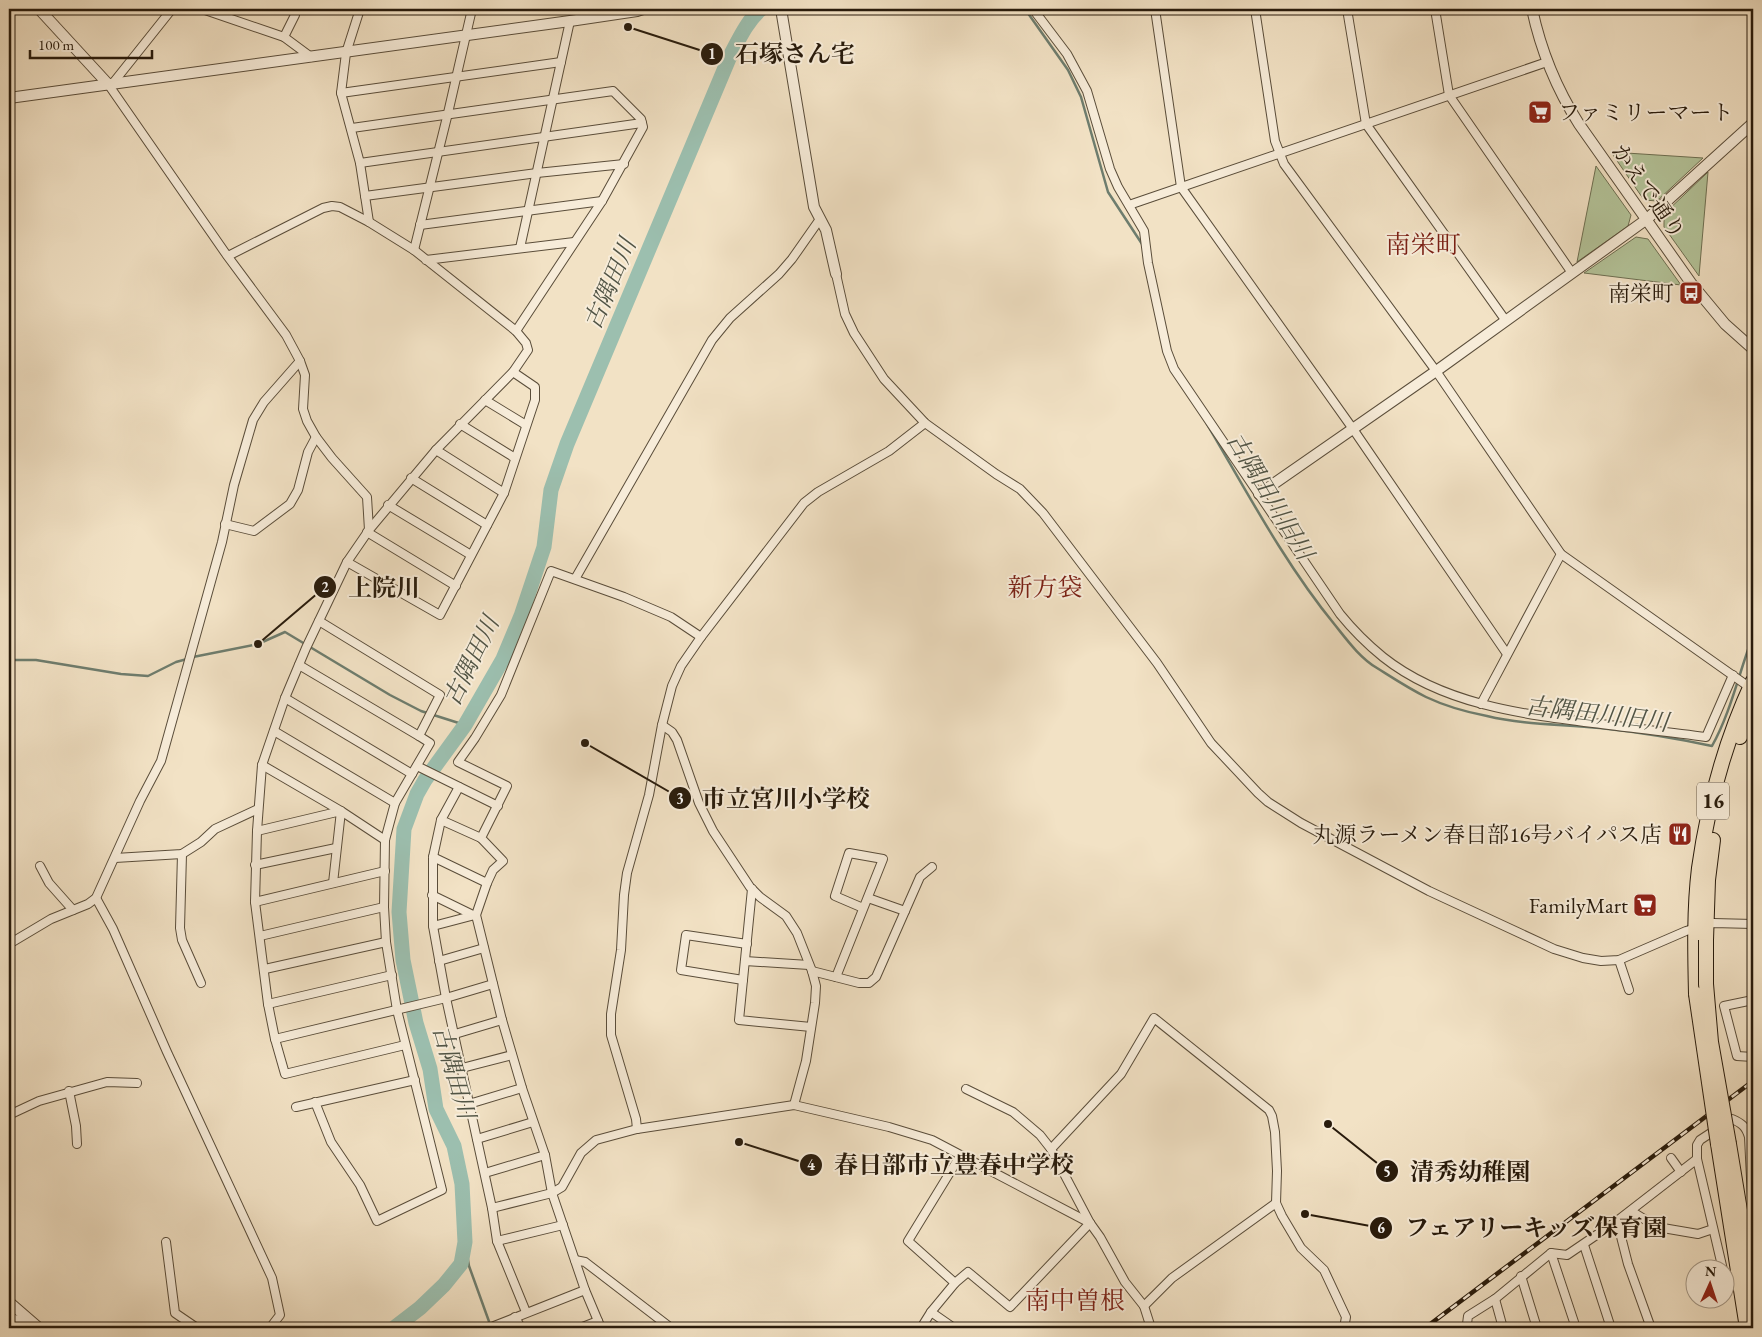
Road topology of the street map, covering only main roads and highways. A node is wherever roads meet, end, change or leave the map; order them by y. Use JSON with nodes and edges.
{"nodes":[{"id":1,"x":1752,"y":686,"type":"edge"},
{"id":2,"x":1753,"y":708,"type":"edge"},
{"id":3,"x":1700,"y":926,"type":"junction"},
{"id":4,"x":1724,"y":1144,"type":"junction"},
{"id":5,"x":1753,"y":1288,"type":"edge"},
{"id":6,"x":1747,"y":1328,"type":"edge"}],
"edges":[{"from":1,"to":3,"type":"highway","number":"16"},
{"from":2,"to":3,"type":"highway","number":"16"},
{"from":3,"to":4,"type":"highway","number":"16","bridge":true},
{"from":4,"to":5,"type":"highway","number":"16"},
{"from":4,"to":6,"type":"highway","number":"16"}]}
